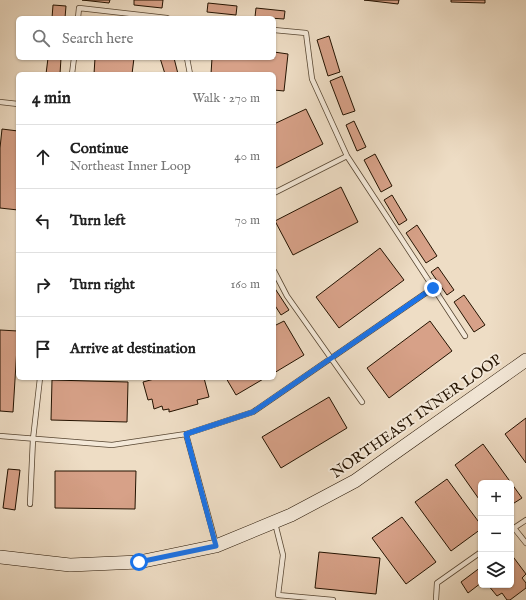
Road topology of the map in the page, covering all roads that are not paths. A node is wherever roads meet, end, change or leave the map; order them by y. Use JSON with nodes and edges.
{"nodes":[{"id":1,"x":78,"y":16,"type":"edge"},
{"id":2,"x":149,"y":16,"type":"edge"},
{"id":3,"x":276,"y":30,"type":"edge"},
{"id":4,"x":74,"y":60,"type":"edge"},
{"id":5,"x":186,"y":60,"type":"edge"},
{"id":6,"x":72,"y":72,"type":"edge"},
{"id":7,"x":190,"y":72,"type":"edge"},
{"id":8,"x":0,"y":102,"type":"edge"},
{"id":9,"x":16,"y":104,"type":"edge"},
{"id":10,"x":347,"y":156,"type":"junction"},
{"id":11,"x":276,"y":192,"type":"edge"},
{"id":12,"x":276,"y":275,"type":"edge"},
{"id":13,"x":433,"y":288,"type":"junction"},
{"id":14,"x":465,"y":336,"type":"dead end"},
{"id":15,"x":331,"y":358,"type":"junction"},
{"id":16,"x":526,"y":360,"type":"edge"},
{"id":17,"x":40,"y":380,"type":"edge"},
{"id":18,"x":362,"y":402,"type":"dead end"},
{"id":19,"x":186,"y":434,"type":"junction"},
{"id":20,"x":0,"y":436,"type":"edge"},
{"id":21,"x":34,"y":439,"type":"junction"},
{"id":22,"x":30,"y":504,"type":"dead end"},
{"id":23,"x":526,"y":520,"type":"edge"},
{"id":24,"x":275,"y":522,"type":"junction"},
{"id":25,"x":514,"y":528,"type":"edge"},
{"id":26,"x":514,"y":530,"type":"edge"},
{"id":27,"x":526,"y":543,"type":"edge"},
{"id":28,"x":216,"y":546,"type":"junction"},
{"id":29,"x":478,"y":554,"type":"edge"},
{"id":30,"x":0,"y":556,"type":"edge"},
{"id":31,"x":333,"y":600,"type":"edge"},
{"id":32,"x":436,"y":600,"type":"edge"}],
"edges":[{"from":1,"to":2,"type":"lane"},
{"from":3,"to":10,"type":"lane"},
{"from":4,"to":6,"type":"lane"},
{"from":5,"to":7,"type":"lane"},
{"from":8,"to":9,"type":"lane"},
{"from":10,"to":11,"type":"lane"},
{"from":10,"to":13,"type":"lane"},
{"from":12,"to":15,"type":"lane"},
{"from":13,"to":14,"type":"lane"},
{"from":13,"to":15,"type":"lane"},
{"from":15,"to":18,"type":"lane"},
{"from":15,"to":19,"type":"lane"},
{"from":16,"to":24,"type":"main road","name":"NORTHEAST INNER LOOP"},
{"from":17,"to":21,"type":"lane"},
{"from":19,"to":21,"type":"lane"},
{"from":19,"to":28,"type":"lane"},
{"from":20,"to":21,"type":"lane"},
{"from":21,"to":22,"type":"lane"},
{"from":23,"to":25,"type":"lane"},
{"from":24,"to":28,"type":"main road","name":"NORTHEAST INNER LOOP"},
{"from":24,"to":31,"type":"lane"},
{"from":26,"to":27,"type":"lane"},
{"from":28,"to":30,"type":"main road","name":"NORTHEAST INNER LOOP"},
{"from":29,"to":32,"type":"lane"}]}
